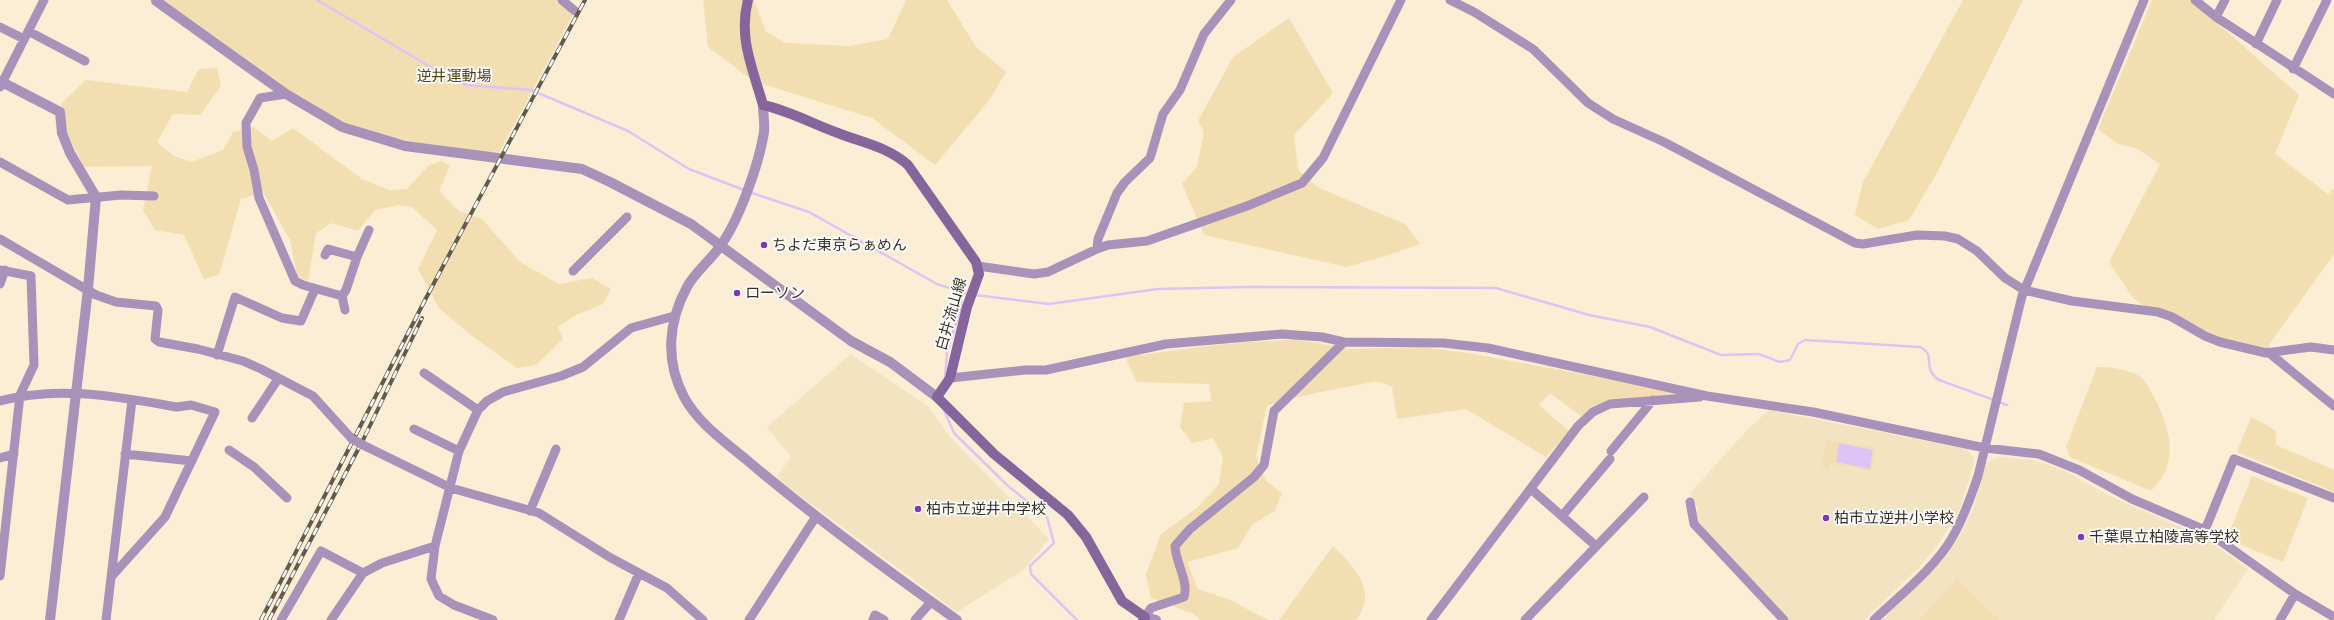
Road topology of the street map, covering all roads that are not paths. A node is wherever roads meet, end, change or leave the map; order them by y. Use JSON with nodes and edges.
{"nodes":[{"id":1,"x":44,"y":0,"type":"edge"},
{"id":2,"x":154,"y":0,"type":"edge"},
{"id":3,"x":562,"y":0,"type":"edge"},
{"id":4,"x":748,"y":0,"type":"edge"},
{"id":5,"x":1231,"y":0,"type":"edge"},
{"id":6,"x":1401,"y":0,"type":"edge"},
{"id":7,"x":1450,"y":0,"type":"edge"},
{"id":8,"x":2144,"y":0,"type":"edge"},
{"id":9,"x":2195,"y":0,"type":"edge"},
{"id":10,"x":2225,"y":0,"type":"edge"},
{"id":11,"x":2277,"y":0,"type":"edge"},
{"id":12,"x":2327,"y":0,"type":"edge"},
{"id":13,"x":575,"y":11,"type":"dead end"},
{"id":14,"x":2216,"y":17,"type":"junction"},
{"id":15,"x":0,"y":27,"type":"edge"},
{"id":16,"x":26,"y":35,"type":"junction"},
{"id":17,"x":2256,"y":44,"type":"junction"},
{"id":18,"x":85,"y":61,"type":"dead end"},
{"id":19,"x":2293,"y":69,"type":"junction"},
{"id":20,"x":1,"y":84,"type":"edge"},
{"id":21,"x":2333,"y":91,"type":"edge"},
{"id":22,"x":286,"y":94,"type":"junction"},
{"id":23,"x":763,"y":105,"type":"junction"},
{"id":24,"x":0,"y":162,"type":"edge"},
{"id":25,"x":154,"y":196,"type":"dead end"},
{"id":26,"x":96,"y":197,"type":"junction"},
{"id":27,"x":627,"y":217,"type":"dead end"},
{"id":28,"x":369,"y":230,"type":"dead end"},
{"id":29,"x":0,"y":240,"type":"edge"},
{"id":30,"x":721,"y":245,"type":"junction"},
{"id":31,"x":1097,"y":249,"type":"junction"},
{"id":32,"x":325,"y":255,"type":"dead end"},
{"id":33,"x":357,"y":257,"type":"junction"},
{"id":34,"x":978,"y":266,"type":"junction"},
{"id":35,"x":2,"y":270,"type":"edge"},
{"id":36,"x":573,"y":271,"type":"dead end"},
{"id":37,"x":0,"y":284,"type":"edge"},
{"id":38,"x":88,"y":289,"type":"junction"},
{"id":39,"x":315,"y":289,"type":"junction"},
{"id":40,"x":2024,"y":290,"type":"junction"},
{"id":41,"x":342,"y":296,"type":"junction"},
{"id":42,"x":344,"y":310,"type":"dead end"},
{"id":43,"x":674,"y":316,"type":"junction"},
{"id":44,"x":1344,"y":342,"type":"junction"},
{"id":45,"x":2334,"y":350,"type":"edge"},
{"id":46,"x":2268,"y":352,"type":"junction"},
{"id":47,"x":217,"y":355,"type":"junction"},
{"id":48,"x":424,"y":373,"type":"dead end"},
{"id":49,"x":950,"y":378,"type":"junction"},
{"id":50,"x":278,"y":379,"type":"junction"},
{"id":51,"x":76,"y":392,"type":"junction"},
{"id":52,"x":20,"y":395,"type":"junction"},
{"id":53,"x":1707,"y":396,"type":"junction"},
{"id":54,"x":937,"y":397,"type":"junction"},
{"id":55,"x":132,"y":400,"type":"junction"},
{"id":56,"x":1653,"y":400,"type":"junction"},
{"id":57,"x":0,"y":401,"type":"edge"},
{"id":58,"x":2334,"y":406,"type":"edge"},
{"id":59,"x":478,"y":410,"type":"junction"},
{"id":60,"x":252,"y":418,"type":"dead end"},
{"id":61,"x":414,"y":429,"type":"dead end"},
{"id":62,"x":1985,"y":448,"type":"junction"},
{"id":63,"x":556,"y":449,"type":"dead end"},
{"id":64,"x":229,"y":450,"type":"dead end"},
{"id":65,"x":459,"y":452,"type":"junction"},
{"id":66,"x":14,"y":454,"type":"junction"},
{"id":67,"x":125,"y":454,"type":"junction"},
{"id":68,"x":0,"y":458,"type":"edge"},
{"id":69,"x":192,"y":461,"type":"junction"},
{"id":70,"x":450,"y":488,"type":"junction"},
{"id":71,"x":1531,"y":489,"type":"junction"},
{"id":72,"x":288,"y":498,"type":"dead end"},
{"id":73,"x":1644,"y":498,"type":"dead end"},
{"id":74,"x":2334,"y":498,"type":"edge"},
{"id":75,"x":1690,"y":502,"type":"dead end"},
{"id":76,"x":530,"y":511,"type":"junction"},
{"id":77,"x":1562,"y":516,"type":"junction"},
{"id":78,"x":816,"y":518,"type":"junction"},
{"id":79,"x":2205,"y":530,"type":"junction"},
{"id":80,"x":435,"y":546,"type":"junction"},
{"id":81,"x":1596,"y":546,"type":"junction"},
{"id":82,"x":2,"y":550,"type":"edge"},
{"id":83,"x":363,"y":573,"type":"junction"},
{"id":84,"x":639,"y":573,"type":"junction"},
{"id":85,"x":0,"y":576,"type":"edge"},
{"id":86,"x":111,"y":577,"type":"junction"},
{"id":87,"x":2295,"y":594,"type":"junction"},
{"id":88,"x":931,"y":602,"type":"junction"},
{"id":89,"x":2334,"y":617,"type":"edge"},
{"id":90,"x":1144,"y":619,"type":"edge"},
{"id":91,"x":50,"y":620,"type":"edge"},
{"id":92,"x":106,"y":620,"type":"edge"},
{"id":93,"x":281,"y":620,"type":"edge"},
{"id":94,"x":331,"y":620,"type":"edge"},
{"id":95,"x":492,"y":620,"type":"edge"},
{"id":96,"x":619,"y":620,"type":"edge"},
{"id":97,"x":703,"y":620,"type":"edge"},
{"id":98,"x":750,"y":620,"type":"edge"},
{"id":99,"x":873,"y":620,"type":"edge"},
{"id":100,"x":884,"y":620,"type":"edge"},
{"id":101,"x":915,"y":620,"type":"edge"},
{"id":102,"x":957,"y":620,"type":"edge"},
{"id":103,"x":1156,"y":620,"type":"edge"},
{"id":104,"x":1431,"y":620,"type":"edge"},
{"id":105,"x":1525,"y":620,"type":"edge"},
{"id":106,"x":1784,"y":620,"type":"edge"},
{"id":107,"x":1874,"y":620,"type":"edge"},
{"id":108,"x":2280,"y":620,"type":"edge"}],
"edges":[{"from":1,"to":16,"type":"street"},
{"from":2,"to":22,"type":"street"},
{"from":3,"to":13,"type":"street"},
{"from":4,"to":23,"type":"main road"},
{"from":5,"to":31,"type":"street"},
{"from":6,"to":31,"type":"street"},
{"from":7,"to":40,"type":"street"},
{"from":8,"to":40,"type":"street"},
{"from":9,"to":14,"type":"street"},
{"from":10,"to":14,"type":"street"},
{"from":11,"to":17,"type":"street"},
{"from":12,"to":19,"type":"street"},
{"from":14,"to":17,"type":"street"},
{"from":15,"to":16,"type":"street"},
{"from":16,"to":18,"type":"street"},
{"from":16,"to":20,"type":"street"},
{"from":17,"to":19,"type":"street"},
{"from":19,"to":21,"type":"street"},
{"from":20,"to":26,"type":"street"},
{"from":22,"to":30,"type":"street"},
{"from":22,"to":39,"type":"street"},
{"from":23,"to":30,"type":"street"},
{"from":23,"to":34,"type":"main road","name":"白井流山線"},
{"from":24,"to":26,"type":"street"},
{"from":25,"to":26,"type":"street"},
{"from":26,"to":38,"type":"street"},
{"from":27,"to":36,"type":"street"},
{"from":28,"to":33,"type":"street"},
{"from":29,"to":38,"type":"street"},
{"from":30,"to":43,"type":"street"},
{"from":30,"to":54,"type":"street"},
{"from":31,"to":34,"type":"street"},
{"from":32,"to":33,"type":"street"},
{"from":33,"to":41,"type":"street"},
{"from":34,"to":49,"type":"main road","name":"白井流山線"},
{"from":35,"to":37,"type":"street"},
{"from":35,"to":52,"type":"street"},
{"from":38,"to":47,"type":"street"},
{"from":38,"to":51,"type":"street"},
{"from":39,"to":41,"type":"street"},
{"from":39,"to":47,"type":"street"},
{"from":40,"to":46,"type":"street"},
{"from":40,"to":62,"type":"street"},
{"from":41,"to":42,"type":"street"},
{"from":43,"to":59,"type":"street"},
{"from":43,"to":78,"type":"street"},
{"from":44,"to":49,"type":"street"},
{"from":44,"to":53,"type":"street"},
{"from":44,"to":90,"type":"street"},
{"from":45,"to":46,"type":"street"},
{"from":46,"to":58,"type":"street"},
{"from":47,"to":50,"type":"street"},
{"from":48,"to":59,"type":"street"},
{"from":49,"to":54,"type":"main road","name":"白井流山線"},
{"from":50,"to":60,"type":"street"},
{"from":50,"to":70,"type":"street","bridge":true},
{"from":51,"to":52,"type":"street"},
{"from":51,"to":55,"type":"street"},
{"from":51,"to":91,"type":"street"},
{"from":52,"to":57,"type":"street"},
{"from":52,"to":66,"type":"street"},
{"from":53,"to":56,"type":"street"},
{"from":53,"to":62,"type":"street"},
{"from":54,"to":90,"type":"main road"},
{"from":55,"to":67,"type":"street"},
{"from":55,"to":69,"type":"street"},
{"from":56,"to":71,"type":"street"},
{"from":56,"to":77,"type":"street"},
{"from":59,"to":65,"type":"street"},
{"from":61,"to":65,"type":"street"},
{"from":62,"to":79,"type":"street"},
{"from":62,"to":107,"type":"street"},
{"from":63,"to":76,"type":"street"},
{"from":64,"to":72,"type":"street"},
{"from":65,"to":70,"type":"street"},
{"from":66,"to":68,"type":"street"},
{"from":66,"to":82,"type":"street"},
{"from":67,"to":69,"type":"street"},
{"from":67,"to":86,"type":"street"},
{"from":69,"to":86,"type":"street"},
{"from":70,"to":76,"type":"street"},
{"from":70,"to":80,"type":"street"},
{"from":71,"to":77,"type":"street"},
{"from":71,"to":104,"type":"street"},
{"from":73,"to":81,"type":"street"},
{"from":74,"to":79,"type":"street"},
{"from":75,"to":106,"type":"street"},
{"from":76,"to":84,"type":"street"},
{"from":77,"to":81,"type":"street"},
{"from":78,"to":88,"type":"street"},
{"from":78,"to":98,"type":"street"},
{"from":79,"to":87,"type":"street"},
{"from":80,"to":83,"type":"street"},
{"from":80,"to":95,"type":"street"},
{"from":81,"to":105,"type":"street"},
{"from":82,"to":85,"type":"street"},
{"from":83,"to":93,"type":"street"},
{"from":83,"to":94,"type":"street"},
{"from":84,"to":96,"type":"street"},
{"from":84,"to":97,"type":"street"},
{"from":86,"to":92,"type":"street"},
{"from":87,"to":89,"type":"street"},
{"from":87,"to":108,"type":"street"},
{"from":88,"to":101,"type":"street"},
{"from":88,"to":102,"type":"street"},
{"from":90,"to":103,"type":"street"},
{"from":99,"to":100,"type":"street"}]}
